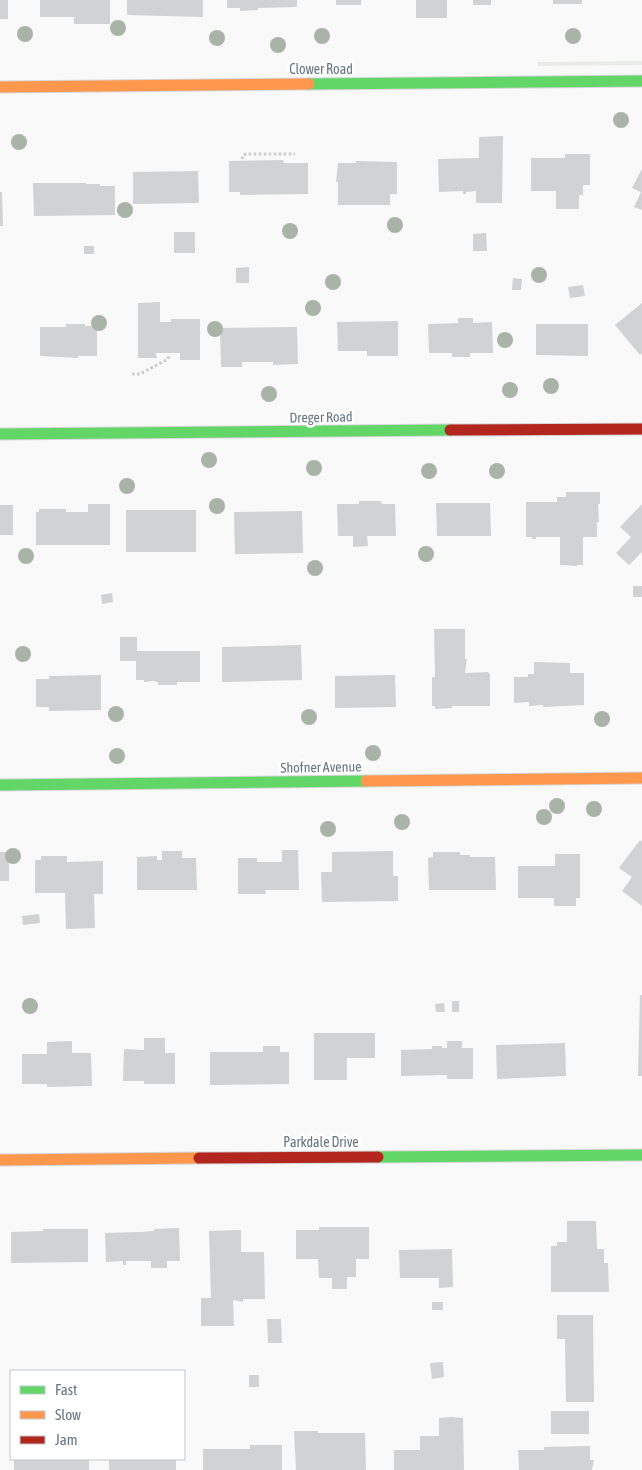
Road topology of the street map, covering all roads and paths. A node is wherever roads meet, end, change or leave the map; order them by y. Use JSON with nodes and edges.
{"nodes":[{"id":1,"x":642,"y":81,"type":"edge"},
{"id":2,"x":0,"y":87,"type":"edge"},
{"id":3,"x":269,"y":154,"type":"junction"},
{"id":4,"x":294,"y":154,"type":"dead end"},
{"id":5,"x":242,"y":159,"type":"dead end"},
{"id":6,"x":269,"y":159,"type":"dead end"},
{"id":7,"x":169,"y":355,"type":"dead end"},
{"id":8,"x":132,"y":374,"type":"dead end"},
{"id":9,"x":642,"y":429,"type":"edge"},
{"id":10,"x":0,"y":434,"type":"edge"},
{"id":11,"x":642,"y":778,"type":"edge"},
{"id":12,"x":0,"y":785,"type":"edge"},
{"id":13,"x":642,"y":1155,"type":"edge"},
{"id":14,"x":0,"y":1160,"type":"edge"}],
"edges":[{"from":1,"to":2,"type":"street","name":"Clower Road"},
{"from":3,"to":4,"type":"path"},
{"from":3,"to":5,"type":"path"},
{"from":3,"to":6,"type":"path"},
{"from":7,"to":8,"type":"path"},
{"from":9,"to":10,"type":"street","name":"Dreger Road"},
{"from":11,"to":12,"type":"street","name":"Shofner Avenue"},
{"from":13,"to":14,"type":"street","name":"Parkdale Drive"}]}
